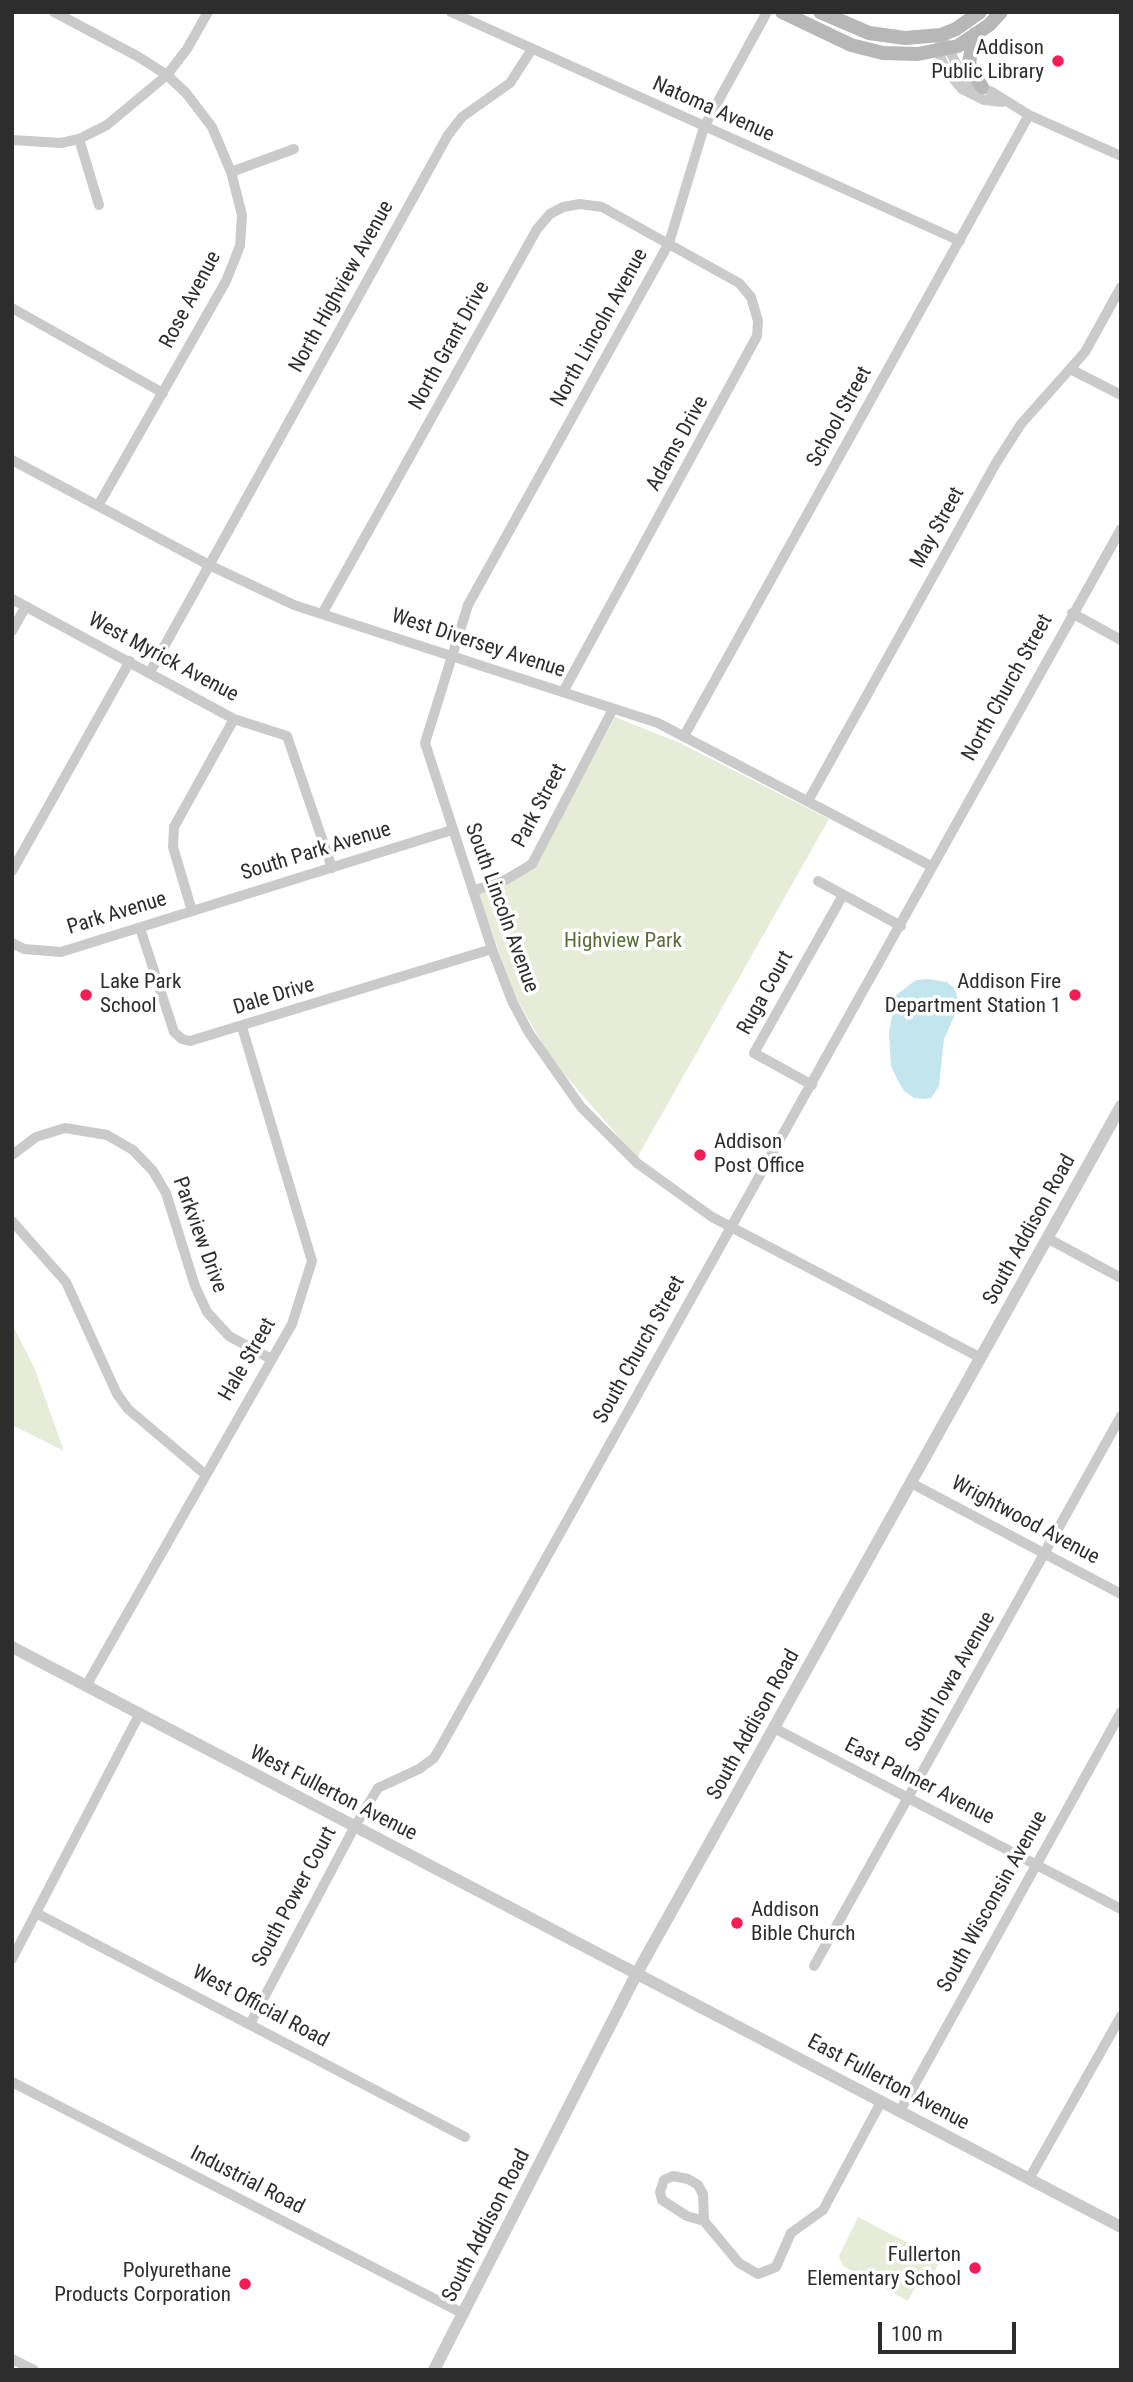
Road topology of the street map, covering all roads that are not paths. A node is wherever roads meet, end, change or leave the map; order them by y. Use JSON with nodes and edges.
{"nodes":[{"id":1,"x":54,"y":12,"type":"edge"},
{"id":2,"x":208,"y":12,"type":"edge"},
{"id":3,"x":451,"y":12,"type":"edge"},
{"id":4,"x":767,"y":12,"type":"edge"},
{"id":5,"x":782,"y":12,"type":"edge"},
{"id":6,"x":820,"y":12,"type":"edge"},
{"id":7,"x":980,"y":12,"type":"edge"},
{"id":8,"x":1001,"y":12,"type":"edge"},
{"id":9,"x":975,"y":34,"type":"junction"},
{"id":10,"x":942,"y":35,"type":"junction"},
{"id":11,"x":532,"y":49,"type":"junction"},
{"id":12,"x":944,"y":50,"type":"junction"},
{"id":13,"x":167,"y":75,"type":"junction"},
{"id":14,"x":982,"y":87,"type":"junction"},
{"id":15,"x":1003,"y":102,"type":"junction"},
{"id":16,"x":1029,"y":115,"type":"junction"},
{"id":17,"x":704,"y":127,"type":"junction"},
{"id":18,"x":79,"y":139,"type":"junction"},
{"id":19,"x":12,"y":140,"type":"edge"},
{"id":20,"x":294,"y":149,"type":"dead end"},
{"id":21,"x":1121,"y":156,"type":"edge"},
{"id":22,"x":231,"y":172,"type":"junction"},
{"id":23,"x":99,"y":205,"type":"dead end"},
{"id":24,"x":960,"y":241,"type":"junction"},
{"id":25,"x":669,"y":243,"type":"junction"},
{"id":26,"x":1121,"y":287,"type":"edge"},
{"id":27,"x":12,"y":308,"type":"edge"},
{"id":28,"x":1072,"y":370,"type":"junction"},
{"id":29,"x":163,"y":393,"type":"junction"},
{"id":30,"x":1121,"y":395,"type":"edge"},
{"id":31,"x":12,"y":460,"type":"edge"},
{"id":32,"x":98,"y":506,"type":"junction"},
{"id":33,"x":1121,"y":529,"type":"edge"},
{"id":34,"x":209,"y":565,"type":"junction"},
{"id":35,"x":12,"y":599,"type":"edge"},
{"id":36,"x":26,"y":606,"type":"junction"},
{"id":37,"x":1072,"y":613,"type":"junction"},
{"id":38,"x":322,"y":614,"type":"junction"},
{"id":39,"x":12,"y":631,"type":"edge"},
{"id":40,"x":1121,"y":640,"type":"edge"},
{"id":41,"x":451,"y":656,"type":"junction"},
{"id":42,"x":130,"y":661,"type":"junction"},
{"id":43,"x":150,"y":672,"type":"junction"},
{"id":44,"x":563,"y":692,"type":"junction"},
{"id":45,"x":613,"y":709,"type":"junction"},
{"id":46,"x":234,"y":719,"type":"junction"},
{"id":47,"x":684,"y":736,"type":"junction"},
{"id":48,"x":808,"y":801,"type":"junction"},
{"id":49,"x":452,"y":830,"type":"junction"},
{"id":50,"x":931,"y":866,"type":"junction"},
{"id":51,"x":332,"y":868,"type":"junction"},
{"id":52,"x":12,"y":872,"type":"edge"},
{"id":53,"x":818,"y":881,"type":"dead end"},
{"id":54,"x":473,"y":891,"type":"junction"},
{"id":55,"x":843,"y":895,"type":"junction"},
{"id":56,"x":192,"y":911,"type":"junction"},
{"id":57,"x":901,"y":926,"type":"junction"},
{"id":58,"x":140,"y":928,"type":"junction"},
{"id":59,"x":12,"y":943,"type":"edge"},
{"id":60,"x":492,"y":949,"type":"junction"},
{"id":61,"x":242,"y":1027,"type":"junction"},
{"id":62,"x":812,"y":1085,"type":"junction"},
{"id":63,"x":1121,"y":1106,"type":"edge"},
{"id":64,"x":12,"y":1155,"type":"edge"},
{"id":65,"x":12,"y":1221,"type":"edge"},
{"id":66,"x":732,"y":1227,"type":"junction"},
{"id":67,"x":1047,"y":1238,"type":"junction"},
{"id":68,"x":1121,"y":1278,"type":"edge"},
{"id":69,"x":981,"y":1358,"type":"junction"},
{"id":70,"x":271,"y":1359,"type":"junction"},
{"id":71,"x":1121,"y":1416,"type":"edge"},
{"id":72,"x":206,"y":1475,"type":"junction"},
{"id":73,"x":911,"y":1483,"type":"junction"},
{"id":74,"x":1045,"y":1554,"type":"junction"},
{"id":75,"x":1121,"y":1594,"type":"edge"},
{"id":76,"x":12,"y":1647,"type":"edge"},
{"id":77,"x":86,"y":1686,"type":"junction"},
{"id":78,"x":1121,"y":1712,"type":"edge"},
{"id":79,"x":139,"y":1714,"type":"junction"},
{"id":80,"x":774,"y":1728,"type":"junction"},
{"id":81,"x":908,"y":1796,"type":"junction"},
{"id":82,"x":355,"y":1826,"type":"junction"},
{"id":83,"x":1035,"y":1864,"type":"junction"},
{"id":84,"x":1121,"y":1909,"type":"edge"},
{"id":85,"x":36,"y":1913,"type":"junction"},
{"id":86,"x":12,"y":1959,"type":"edge"},
{"id":87,"x":814,"y":1966,"type":"dead end"},
{"id":88,"x":637,"y":1973,"type":"junction"},
{"id":89,"x":1121,"y":2016,"type":"edge"},
{"id":90,"x":250,"y":2024,"type":"junction"},
{"id":91,"x":12,"y":2081,"type":"edge"},
{"id":92,"x":881,"y":2102,"type":"junction"},
{"id":93,"x":900,"y":2111,"type":"junction"},
{"id":94,"x":465,"y":2137,"type":"dead end"},
{"id":95,"x":1029,"y":2179,"type":"junction"},
{"id":96,"x":704,"y":2221,"type":"junction"},
{"id":97,"x":1121,"y":2227,"type":"edge"},
{"id":98,"x":464,"y":2314,"type":"junction"},
{"id":99,"x":12,"y":2359,"type":"edge"},
{"id":100,"x":34,"y":2370,"type":"edge"},
{"id":101,"x":433,"y":2370,"type":"edge"}],
"edges":[{"from":1,"to":13,"type":"street","name":"Rose Avenue"},
{"from":2,"to":13,"type":"street"},
{"from":3,"to":11,"type":"street","name":"Natoma Avenue"},
{"from":4,"to":17,"type":"street","name":"North Lincoln Avenue"},
{"from":5,"to":12,"type":"main road"},
{"from":6,"to":10,"type":"main road"},
{"from":7,"to":10,"type":"main road"},
{"from":8,"to":9,"type":"main road"},
{"from":9,"to":12,"type":"main road"},
{"from":9,"to":14,"type":"main road"},
{"from":10,"to":12,"type":"street"},
{"from":11,"to":17,"type":"street","name":"Natoma Avenue"},
{"from":11,"to":34,"type":"street","name":"North Highview Avenue"},
{"from":12,"to":14,"type":"street"},
{"from":12,"to":15,"type":"street"},
{"from":13,"to":18,"type":"street"},
{"from":13,"to":22,"type":"street","name":"Rose Avenue"},
{"from":14,"to":15,"type":"street"},
{"from":15,"to":16,"type":"street"},
{"from":16,"to":21,"type":"street"},
{"from":16,"to":24,"type":"street","name":"School Street"},
{"from":17,"to":24,"type":"street","name":"Natoma Avenue"},
{"from":17,"to":25,"type":"street","name":"North Lincoln Avenue"},
{"from":18,"to":19,"type":"street"},
{"from":18,"to":23,"type":"street"},
{"from":20,"to":22,"type":"street"},
{"from":22,"to":29,"type":"street","name":"Rose Avenue"},
{"from":24,"to":47,"type":"street","name":"School Street"},
{"from":25,"to":38,"type":"street","name":"North Grant Drive"},
{"from":25,"to":41,"type":"street","name":"North Lincoln Avenue"},
{"from":25,"to":44,"type":"street","name":"Adams Drive"},
{"from":26,"to":28,"type":"street","name":"May Street"},
{"from":27,"to":29,"type":"street"},
{"from":28,"to":30,"type":"street"},
{"from":28,"to":48,"type":"street","name":"May Street"},
{"from":29,"to":32,"type":"street","name":"Rose Avenue"},
{"from":31,"to":32,"type":"street","name":"West Diversey Avenue"},
{"from":32,"to":34,"type":"street","name":"West Diversey Avenue"},
{"from":33,"to":37,"type":"street","name":"North Church Street"},
{"from":34,"to":38,"type":"street","name":"West Diversey Avenue"},
{"from":34,"to":43,"type":"street","name":"North Highview Avenue"},
{"from":35,"to":36,"type":"street","name":"West Myrick Avenue"},
{"from":36,"to":39,"type":"street"},
{"from":36,"to":42,"type":"street","name":"West Myrick Avenue"},
{"from":37,"to":40,"type":"street"},
{"from":37,"to":50,"type":"street","name":"North Church Street"},
{"from":38,"to":41,"type":"street","name":"West Diversey Avenue"},
{"from":41,"to":44,"type":"street","name":"West Diversey Avenue"},
{"from":41,"to":49,"type":"street","name":"South Lincoln Avenue"},
{"from":42,"to":43,"type":"street","name":"West Myrick Avenue"},
{"from":42,"to":52,"type":"street"},
{"from":43,"to":46,"type":"street","name":"West Myrick Avenue"},
{"from":44,"to":45,"type":"street","name":"West Diversey Avenue"},
{"from":45,"to":47,"type":"street","name":"West Diversey Avenue"},
{"from":45,"to":54,"type":"street","name":"Park Street"},
{"from":46,"to":51,"type":"street","name":"West Myrick Avenue"},
{"from":46,"to":56,"type":"street"},
{"from":47,"to":48,"type":"street","name":"West Diversey Avenue"},
{"from":48,"to":50,"type":"street","name":"West Diversey Avenue"},
{"from":49,"to":51,"type":"street","name":"South Park Avenue"},
{"from":49,"to":54,"type":"street","name":"South Lincoln Avenue"},
{"from":50,"to":57,"type":"street","name":"South Church Street"},
{"from":51,"to":56,"type":"street","name":"South Park Avenue"},
{"from":53,"to":55,"type":"street"},
{"from":54,"to":60,"type":"street","name":"South Lincoln Avenue"},
{"from":55,"to":57,"type":"street"},
{"from":55,"to":62,"type":"street","name":"Ruga Court"},
{"from":56,"to":58,"type":"street","name":"Park Avenue"},
{"from":57,"to":62,"type":"street","name":"South Church Street"},
{"from":58,"to":59,"type":"street","name":"Park Avenue"},
{"from":58,"to":61,"type":"street","name":"Dale Drive"},
{"from":60,"to":61,"type":"street","name":"Dale Drive"},
{"from":60,"to":66,"type":"street","name":"South Lincoln Avenue"},
{"from":61,"to":70,"type":"street","name":"Hale Street"},
{"from":62,"to":66,"type":"street","name":"South Church Street"},
{"from":63,"to":67,"type":"street","name":"South Addison Road"},
{"from":64,"to":70,"type":"street","name":"Parkview Drive"},
{"from":65,"to":72,"type":"street"},
{"from":66,"to":69,"type":"street","name":"South Lincoln Avenue"},
{"from":66,"to":82,"type":"street","name":"South Church Street"},
{"from":67,"to":68,"type":"street"},
{"from":67,"to":69,"type":"street","name":"South Addison Road"},
{"from":69,"to":73,"type":"street","name":"South Addison Road"},
{"from":70,"to":72,"type":"street","name":"Hale Street"},
{"from":71,"to":74,"type":"street","name":"South Iowa Avenue"},
{"from":72,"to":77,"type":"street","name":"Hale Street"},
{"from":73,"to":74,"type":"street","name":"Wrightwood Avenue"},
{"from":73,"to":80,"type":"street","name":"South Addison Road"},
{"from":74,"to":75,"type":"street","name":"Wrightwood Avenue"},
{"from":74,"to":81,"type":"street","name":"South Iowa Avenue"},
{"from":76,"to":77,"type":"street","name":"West Fullerton Avenue"},
{"from":77,"to":79,"type":"street","name":"West Fullerton Avenue"},
{"from":78,"to":83,"type":"street","name":"South Wisconsin Avenue"},
{"from":79,"to":82,"type":"street","name":"West Fullerton Avenue"},
{"from":79,"to":85,"type":"street"},
{"from":80,"to":81,"type":"street","name":"East Palmer Avenue"},
{"from":80,"to":88,"type":"street","name":"South Addison Road"},
{"from":81,"to":83,"type":"street","name":"East Palmer Avenue"},
{"from":81,"to":87,"type":"street","name":"South Iowa Avenue"},
{"from":82,"to":88,"type":"street","name":"West Fullerton Avenue"},
{"from":82,"to":90,"type":"street","name":"South Power Court"},
{"from":83,"to":84,"type":"street","name":"East Palmer Avenue"},
{"from":83,"to":93,"type":"street","name":"South Wisconsin Avenue"},
{"from":85,"to":86,"type":"street"},
{"from":85,"to":90,"type":"street","name":"West Official Road"},
{"from":88,"to":92,"type":"street","name":"East Fullerton Avenue"},
{"from":88,"to":98,"type":"street","name":"South Addison Road"},
{"from":89,"to":95,"type":"street"},
{"from":90,"to":94,"type":"street","name":"West Official Road"},
{"from":91,"to":98,"type":"street","name":"Industrial Road"},
{"from":92,"to":93,"type":"street","name":"East Fullerton Avenue"},
{"from":92,"to":96,"type":"street"},
{"from":93,"to":95,"type":"street","name":"East Fullerton Avenue"},
{"from":95,"to":97,"type":"street","name":"East Fullerton Avenue"},
{"from":96,"to":96,"type":"street"},
{"from":98,"to":101,"type":"street","name":"South Addison Road"},
{"from":99,"to":100,"type":"street"}]}
